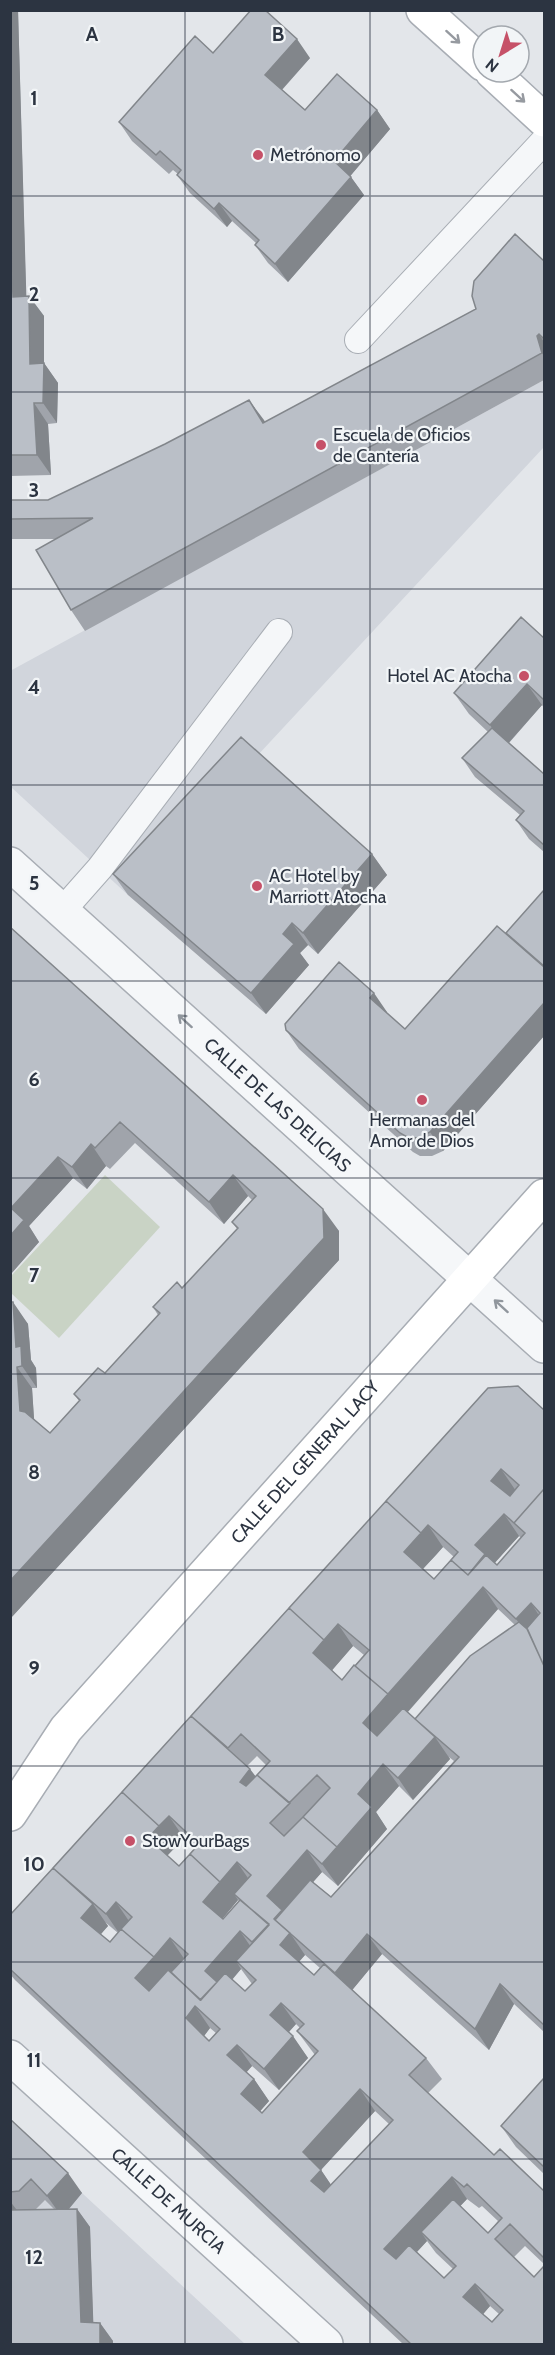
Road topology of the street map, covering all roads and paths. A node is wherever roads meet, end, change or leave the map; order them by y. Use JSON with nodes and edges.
{"nodes":[{"id":1,"x":423,"y":10,"type":"edge"},
{"id":2,"x":471,"y":53,"type":"edge"},
{"id":3,"x":505,"y":84,"type":"edge"},
{"id":4,"x":544,"y":120,"type":"edge"},
{"id":5,"x":544,"y":141,"type":"edge"},
{"id":6,"x":358,"y":340,"type":"dead end"},
{"id":7,"x":279,"y":632,"type":"dead end"},
{"id":8,"x":10,"y":864,"type":"edge"},
{"id":9,"x":62,"y":910,"type":"junction"},
{"id":10,"x":544,"y":1196,"type":"edge"},
{"id":11,"x":471,"y":1279,"type":"junction"},
{"id":12,"x":544,"y":1346,"type":"edge"},
{"id":13,"x":66,"y":1729,"type":"junction"},
{"id":14,"x":10,"y":1769,"type":"edge"},
{"id":15,"x":10,"y":1814,"type":"edge"},
{"id":16,"x":10,"y":2057,"type":"edge"},
{"id":17,"x":326,"y":2344,"type":"edge"}],
"edges":[{"from":1,"to":2,"type":"street","one_way":true},
{"from":3,"to":4,"type":"street","one_way":true},
{"from":5,"to":6,"type":"lane"},
{"from":7,"to":9,"type":"lane"},
{"from":8,"to":9,"type":"street","name":"CALLE DE LAS DELICIAS"},
{"from":11,"to":9,"type":"street","name":"CALLE DE LAS DELICIAS","one_way":true},
{"from":10,"to":11,"type":"street","name":"CALLE DEL GENERAL LACY"},
{"from":12,"to":11,"type":"street","name":"CALLE DE LAS DELICIAS","one_way":true},
{"from":11,"to":13,"type":"street","name":"CALLE DEL GENERAL LACY"},
{"from":13,"to":14,"type":"street"},
{"from":13,"to":15,"type":"street"},
{"from":16,"to":17,"type":"street","name":"CALLE DE MURCIA"}]}
